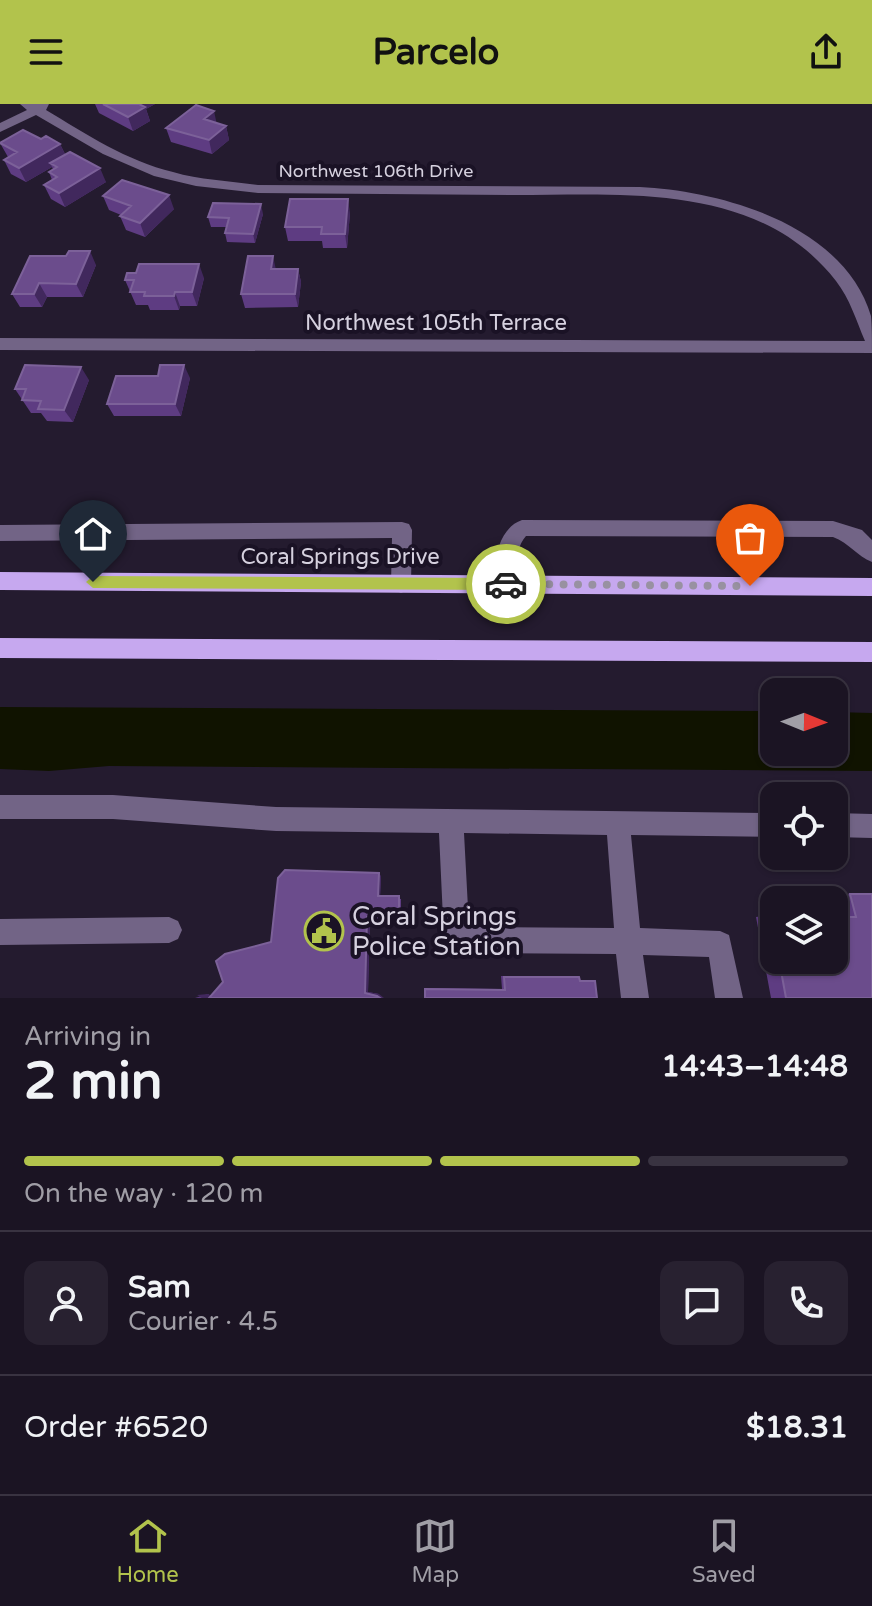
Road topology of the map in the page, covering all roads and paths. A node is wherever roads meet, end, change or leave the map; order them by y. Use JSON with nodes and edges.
{"nodes":[{"id":1,"x":37,"y":106,"type":"edge"},
{"id":2,"x":0,"y":128,"type":"edge"},
{"id":3,"x":872,"y":339,"type":"edge"},
{"id":4,"x":0,"y":344,"type":"edge"},
{"id":5,"x":872,"y":347,"type":"edge"},
{"id":6,"x":0,"y":533,"type":"edge"},
{"id":7,"x":872,"y":553,"type":"edge"},
{"id":8,"x":0,"y":581,"type":"edge"},
{"id":9,"x":401,"y":584,"type":"junction"},
{"id":10,"x":507,"y":584,"type":"junction"},
{"id":11,"x":872,"y":587,"type":"edge"},
{"id":12,"x":0,"y":648,"type":"edge"},
{"id":13,"x":872,"y":652,"type":"edge"},
{"id":14,"x":0,"y":807,"type":"edge"},
{"id":15,"x":451,"y":821,"type":"junction"},
{"id":16,"x":618,"y":823,"type":"junction"},
{"id":17,"x":760,"y":825,"type":"edge"},
{"id":18,"x":848,"y":825,"type":"edge"},
{"id":19,"x":872,"y":826,"type":"edge"},
{"id":20,"x":169,"y":930,"type":"dead end"},
{"id":21,"x":0,"y":932,"type":"edge"},
{"id":22,"x":628,"y":941,"type":"junction"},
{"id":23,"x":635,"y":998,"type":"edge"},
{"id":24,"x":729,"y":998,"type":"edge"}],
"edges":[{"from":1,"to":2,"type":"street"},
{"from":1,"to":3,"type":"street","name":"Northwest 106th Drive"},
{"from":4,"to":5,"type":"street","name":"Northwest 105th Terrace"},
{"from":6,"to":9,"type":"street"},
{"from":7,"to":10,"type":"street"},
{"from":8,"to":9,"type":"main road","name":"Coral Springs Drive"},
{"from":9,"to":10,"type":"main road","name":"Coral Springs Drive"},
{"from":10,"to":11,"type":"main road","name":"Coral Springs Drive"},
{"from":12,"to":13,"type":"main road"},
{"from":14,"to":15,"type":"street"},
{"from":15,"to":16,"type":"street"},
{"from":15,"to":22,"type":"street"},
{"from":16,"to":17,"type":"street"},
{"from":16,"to":22,"type":"street"},
{"from":18,"to":19,"type":"street"},
{"from":20,"to":21,"type":"street"},
{"from":22,"to":23,"type":"street"},
{"from":22,"to":24,"type":"street"}]}
